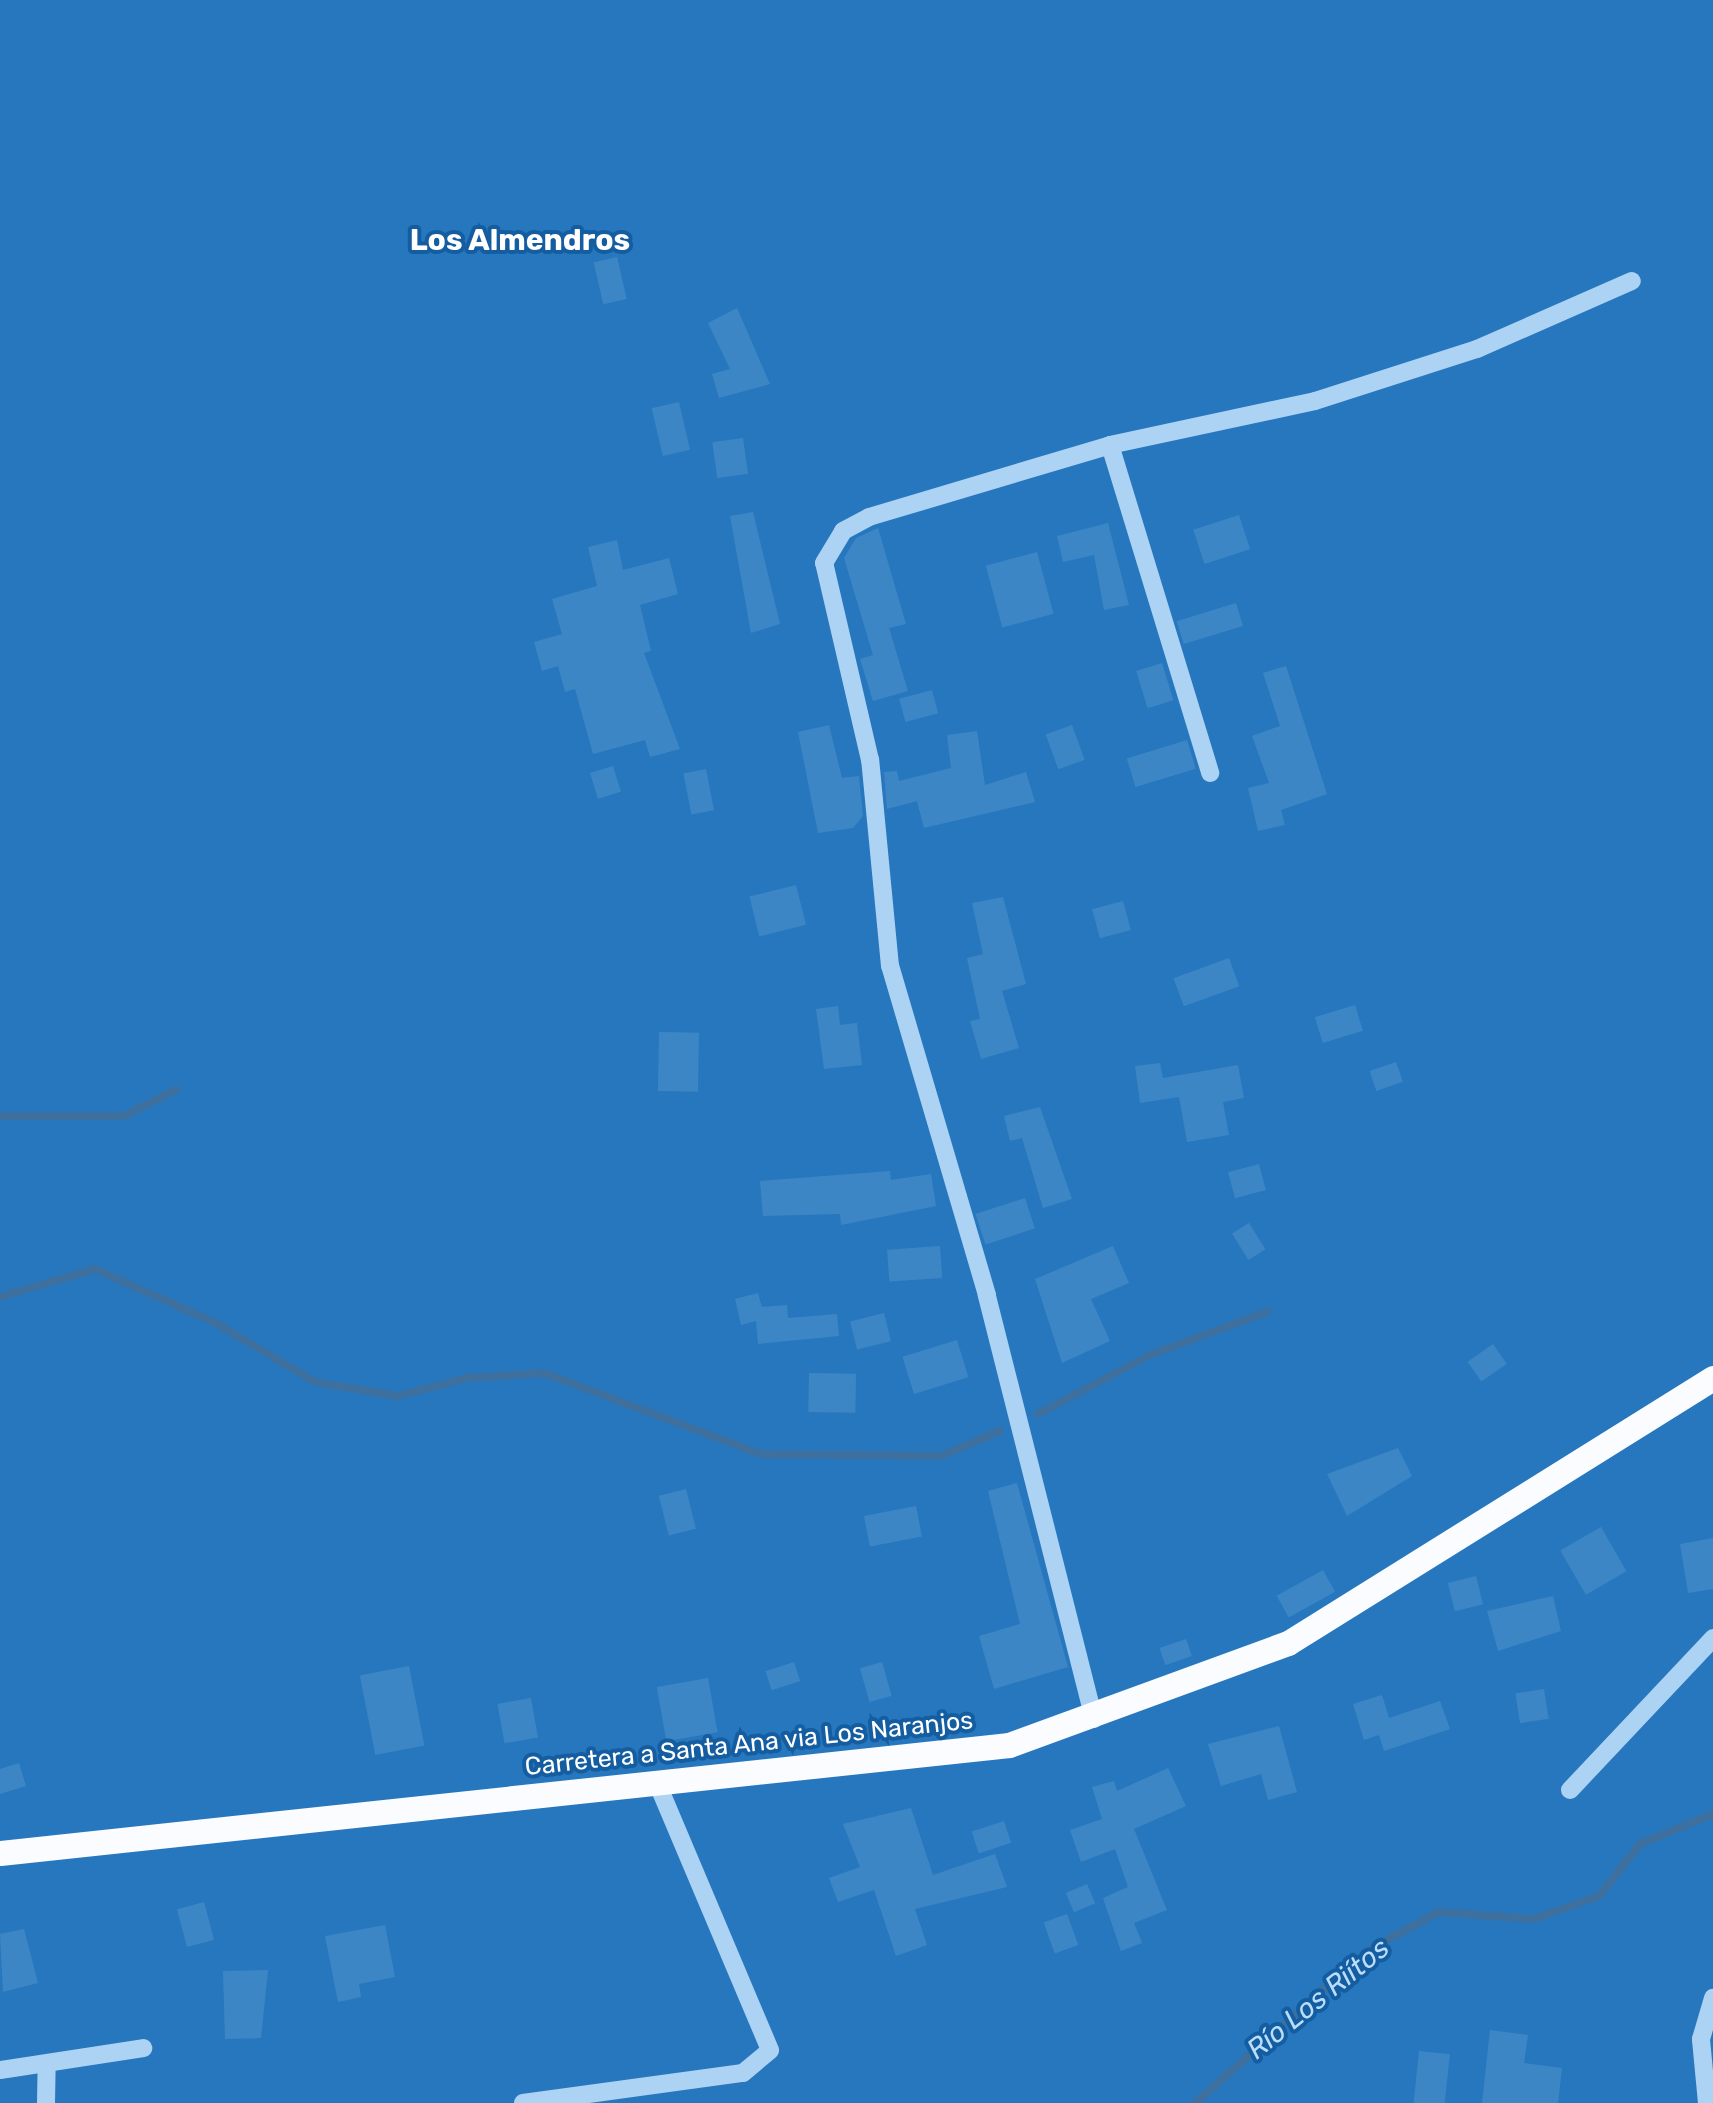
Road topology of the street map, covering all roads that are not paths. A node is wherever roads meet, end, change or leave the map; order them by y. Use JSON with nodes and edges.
{"nodes":[{"id":1,"x":1632,"y":281,"type":"dead end"},
{"id":2,"x":1110,"y":445,"type":"junction"},
{"id":3,"x":1210,"y":772,"type":"dead end"},
{"id":4,"x":1713,"y":1378,"type":"edge"},
{"id":5,"x":1713,"y":1638,"type":"edge"},
{"id":6,"x":1094,"y":1720,"type":"junction"},
{"id":7,"x":659,"y":1787,"type":"junction"},
{"id":8,"x":1570,"y":1790,"type":"dead end"},
{"id":9,"x":0,"y":1854,"type":"edge"},
{"id":10,"x":1713,"y":1998,"type":"edge"},
{"id":11,"x":144,"y":2048,"type":"dead end"},
{"id":12,"x":46,"y":2064,"type":"junction"},
{"id":13,"x":0,"y":2070,"type":"edge"},
{"id":14,"x":46,"y":2103,"type":"edge"},
{"id":15,"x":523,"y":2103,"type":"edge"},
{"id":16,"x":1707,"y":2103,"type":"edge"}],
"edges":[{"from":1,"to":2,"type":"street"},
{"from":2,"to":3,"type":"street"},
{"from":2,"to":6,"type":"street"},
{"from":4,"to":6,"type":"main road","name":"Carretera a Santa Ana via Los Naranjos"},
{"from":5,"to":8,"type":"street"},
{"from":6,"to":7,"type":"main road","name":"Carretera a Santa Ana via Los Naranjos"},
{"from":7,"to":9,"type":"main road","name":"Carretera a Santa Ana via Los Naranjos"},
{"from":7,"to":15,"type":"street"},
{"from":10,"to":16,"type":"street"},
{"from":11,"to":12,"type":"street"},
{"from":12,"to":13,"type":"street"},
{"from":12,"to":14,"type":"street"}]}
